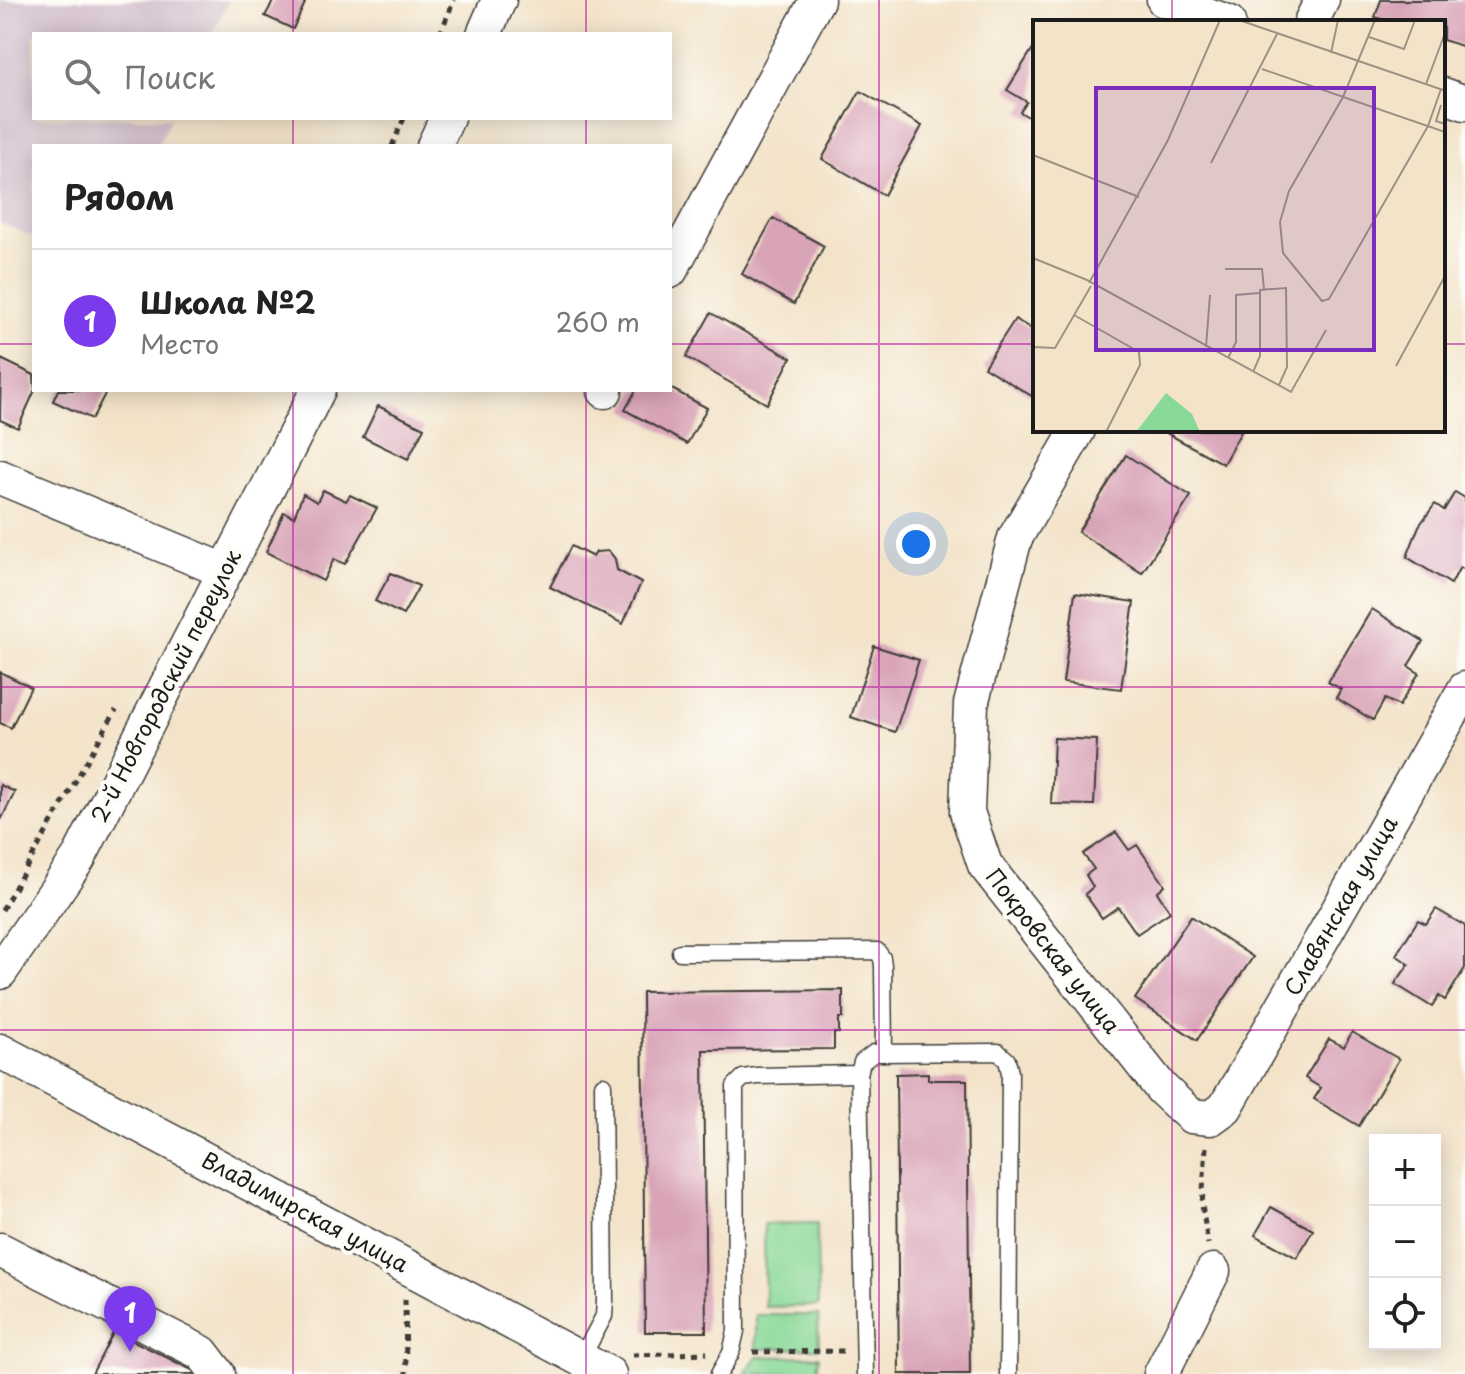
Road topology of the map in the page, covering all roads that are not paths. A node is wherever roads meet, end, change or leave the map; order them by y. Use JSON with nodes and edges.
{"nodes":[{"id":1,"x":499,"y":0,"type":"edge"},
{"id":2,"x":817,"y":0,"type":"edge"},
{"id":3,"x":1164,"y":0,"type":"edge"},
{"id":4,"x":1322,"y":0,"type":"edge"},
{"id":5,"x":1222,"y":20,"type":"edge"},
{"id":6,"x":1312,"y":20,"type":"edge"},
{"id":7,"x":485,"y":32,"type":"edge"},
{"id":8,"x":1445,"y":96,"type":"edge"},
{"id":9,"x":1465,"y":103,"type":"edge"},
{"id":10,"x":446,"y":120,"type":"edge"},
{"id":11,"x":435,"y":144,"type":"edge"},
{"id":12,"x":672,"y":267,"type":"edge"},
{"id":13,"x":317,"y":392,"type":"edge"},
{"id":14,"x":1077,"y":432,"type":"edge"},
{"id":15,"x":0,"y":477,"type":"edge"},
{"id":16,"x":225,"y":571,"type":"junction"},
{"id":17,"x":1465,"y":689,"type":"edge"},
{"id":18,"x":680,"y":952,"type":"dead end"},
{"id":19,"x":0,"y":972,"type":"edge"},
{"id":20,"x":0,"y":1051,"type":"edge"},
{"id":21,"x":884,"y":1053,"type":"junction"},
{"id":22,"x":859,"y":1074,"type":"junction"},
{"id":23,"x":603,"y":1085,"type":"dead end"},
{"id":24,"x":1211,"y":1118,"type":"joint"},
{"id":25,"x":0,"y":1250,"type":"edge"},
{"id":26,"x":1213,"y":1271,"type":"road end"},
{"id":27,"x":595,"y":1367,"type":"edge"},
{"id":28,"x":218,"y":1374,"type":"edge"},
{"id":29,"x":719,"y":1374,"type":"edge"},
{"id":30,"x":865,"y":1374,"type":"edge"},
{"id":31,"x":1008,"y":1374,"type":"edge"},
{"id":32,"x":1161,"y":1374,"type":"edge"}],
"edges":[{"from":1,"to":7,"type":"street"},
{"from":2,"to":12,"type":"street"},
{"from":3,"to":5,"type":"street"},
{"from":4,"to":6,"type":"street"},
{"from":8,"to":9,"type":"street"},
{"from":10,"to":11,"type":"street"},
{"from":13,"to":16,"type":"street","name":"2-й Новгородский переулок"},
{"from":14,"to":24,"type":"street","name":"Покровская улица"},
{"from":15,"to":16,"type":"street"},
{"from":16,"to":19,"type":"street","name":"2-й Новгородский переулок"},
{"from":17,"to":24,"type":"street","name":"Славянская улица"},
{"from":18,"to":21,"type":"lane"},
{"from":20,"to":27,"type":"street","name":"Владимирская улица"},
{"from":21,"to":22,"type":"lane"},
{"from":21,"to":31,"type":"lane"},
{"from":22,"to":29,"type":"lane"},
{"from":22,"to":30,"type":"lane"},
{"from":23,"to":27,"type":"lane"},
{"from":25,"to":28,"type":"street"},
{"from":26,"to":32,"type":"street"}]}
